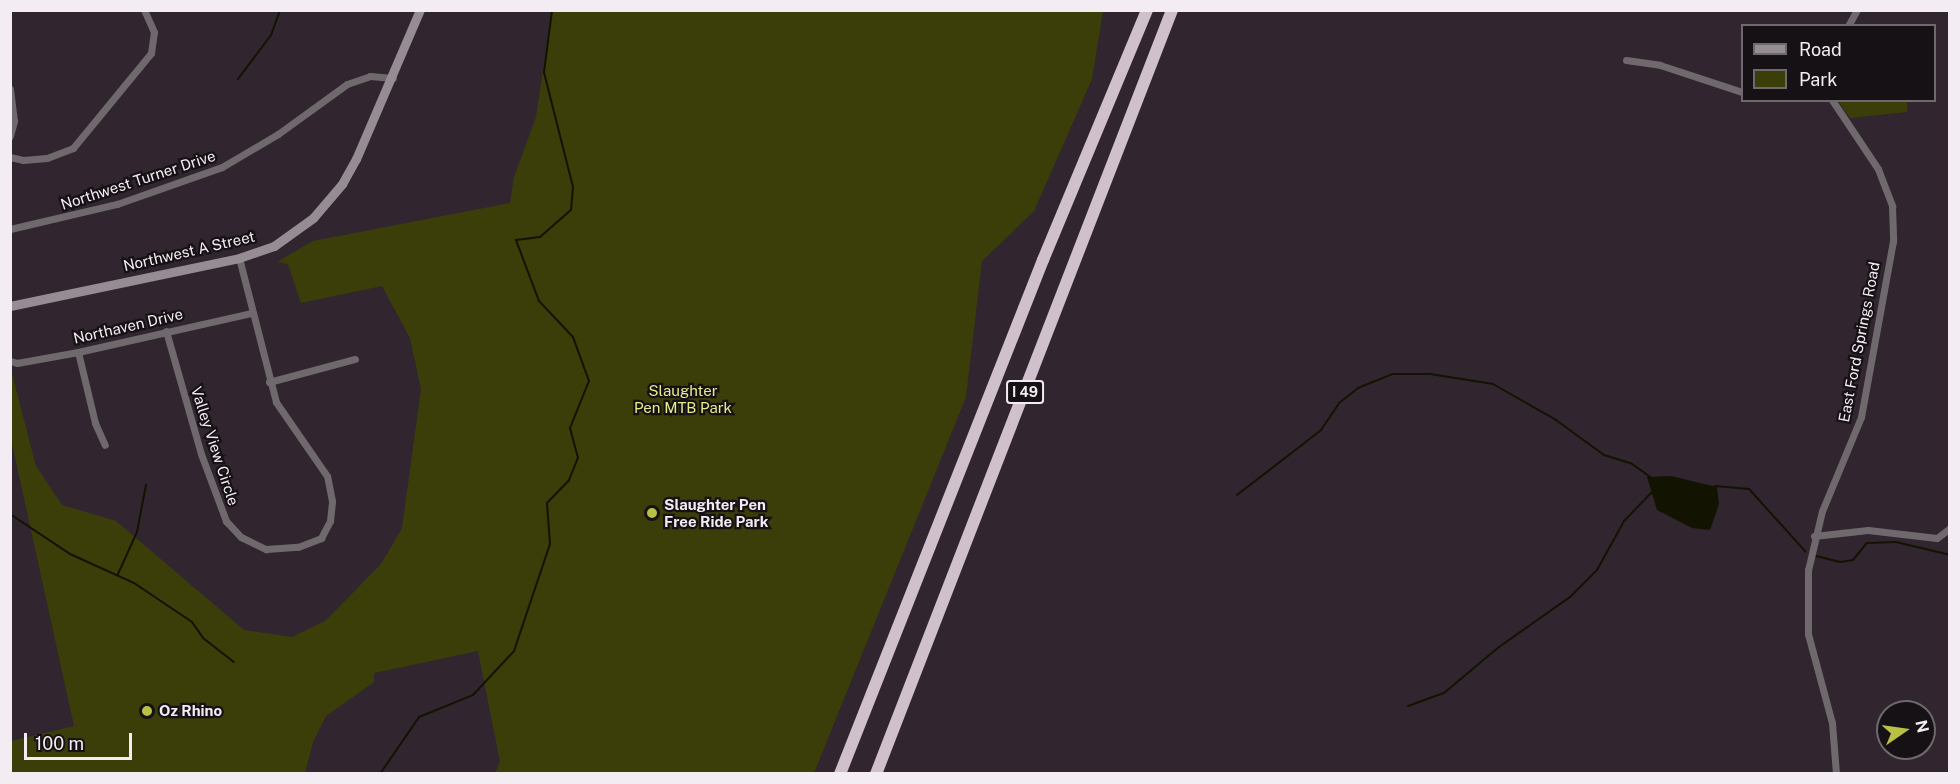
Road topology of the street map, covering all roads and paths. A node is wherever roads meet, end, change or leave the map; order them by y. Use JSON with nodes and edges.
{"nodes":[{"id":1,"x":144,"y":10,"type":"edge"},
{"id":2,"x":420,"y":10,"type":"edge"},
{"id":3,"x":1147,"y":10,"type":"edge"},
{"id":4,"x":1172,"y":10,"type":"edge"},
{"id":5,"x":1857,"y":10,"type":"edge"},
{"id":6,"x":1849,"y":24,"type":"edge"},
{"id":7,"x":1626,"y":60,"type":"dead end"},
{"id":8,"x":393,"y":78,"type":"junction"},
{"id":9,"x":10,"y":89,"type":"edge"},
{"id":10,"x":1741,"y":91,"type":"edge"},
{"id":11,"x":1833,"y":102,"type":"edge"},
{"id":12,"x":10,"y":136,"type":"edge"},
{"id":13,"x":10,"y":157,"type":"edge"},
{"id":14,"x":10,"y":229,"type":"edge"},
{"id":15,"x":239,"y":258,"type":"junction"},
{"id":16,"x":10,"y":306,"type":"edge"},
{"id":17,"x":251,"y":313,"type":"junction"},
{"id":18,"x":166,"y":331,"type":"junction"},
{"id":19,"x":78,"y":352,"type":"junction"},
{"id":20,"x":355,"y":359,"type":"dead end"},
{"id":21,"x":10,"y":361,"type":"edge"},
{"id":22,"x":269,"y":382,"type":"junction"},
{"id":23,"x":105,"y":445,"type":"dead end"},
{"id":24,"x":1950,"y":528,"type":"edge"},
{"id":25,"x":1814,"y":536,"type":"junction"},
{"id":26,"x":840,"y":774,"type":"edge"},
{"id":27,"x":876,"y":774,"type":"edge"},
{"id":28,"x":1836,"y":774,"type":"edge"}],
"edges":[{"from":1,"to":13,"type":"street"},
{"from":2,"to":8,"type":"street","name":"Northwest A Street"},
{"from":3,"to":26,"type":"highway","number":"I 49"},
{"from":4,"to":27,"type":"highway","number":"I 49"},
{"from":5,"to":6,"type":"street"},
{"from":7,"to":10,"type":"street"},
{"from":8,"to":14,"type":"street","name":"Northwest Turner Drive"},
{"from":8,"to":15,"type":"street","name":"Northwest A Street"},
{"from":9,"to":12,"type":"street"},
{"from":11,"to":25,"type":"street","name":"East Ford Springs Road"},
{"from":15,"to":16,"type":"street","name":"Northwest A Street"},
{"from":15,"to":17,"type":"street","name":"Valley View Circle"},
{"from":17,"to":18,"type":"street","name":"Northaven Drive"},
{"from":17,"to":22,"type":"street","name":"Valley View Circle"},
{"from":18,"to":19,"type":"street","name":"Northaven Drive"},
{"from":18,"to":22,"type":"street","name":"Valley View Circle"},
{"from":19,"to":21,"type":"street","name":"Northaven Drive"},
{"from":19,"to":23,"type":"street"},
{"from":20,"to":22,"type":"street"},
{"from":24,"to":25,"type":"street"},
{"from":25,"to":28,"type":"street","name":"East Ford Springs Road"}]}
